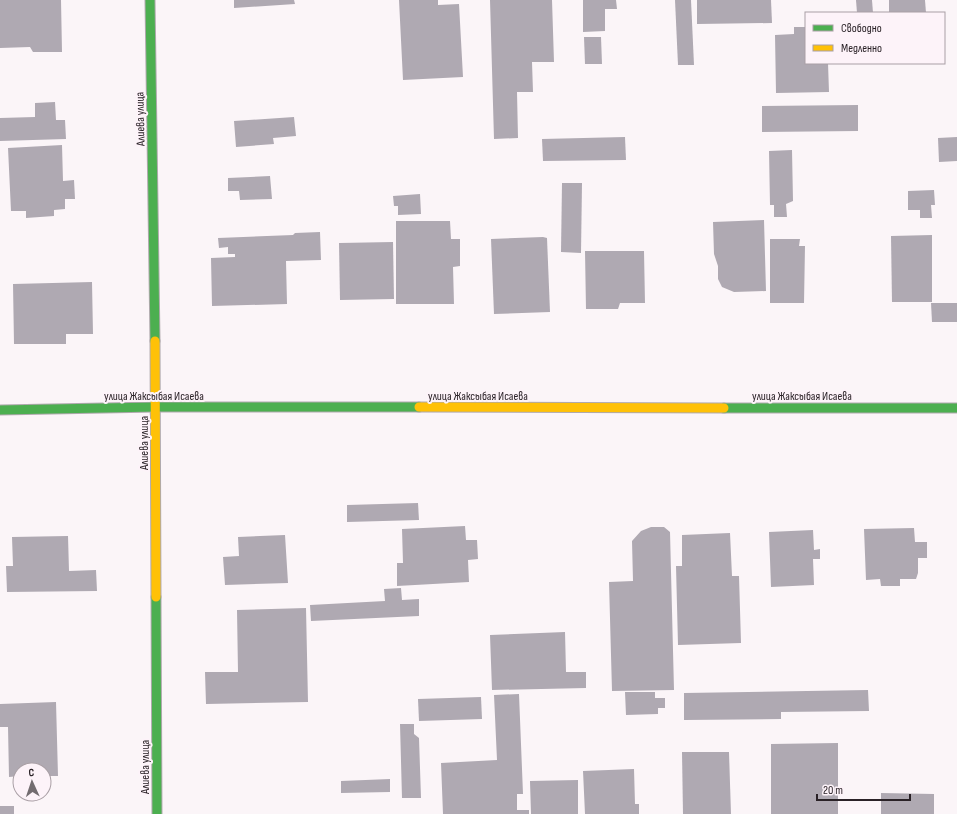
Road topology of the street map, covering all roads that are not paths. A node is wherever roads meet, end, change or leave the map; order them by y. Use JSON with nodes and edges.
{"nodes":[{"id":1,"x":150,"y":0,"type":"edge"},
{"id":2,"x":156,"y":407,"type":"junction"},
{"id":3,"x":957,"y":408,"type":"edge"},
{"id":4,"x":0,"y":410,"type":"edge"},
{"id":5,"x":157,"y":814,"type":"edge"}],
"edges":[{"from":1,"to":2,"type":"street","name":"Алиева улица"},
{"from":2,"to":3,"type":"street","name":"улица Жаксыбая Исаева"},
{"from":2,"to":4,"type":"street","name":"улица Жаксыбая Исаева"},
{"from":2,"to":5,"type":"street","name":"Алиева улица"}]}
